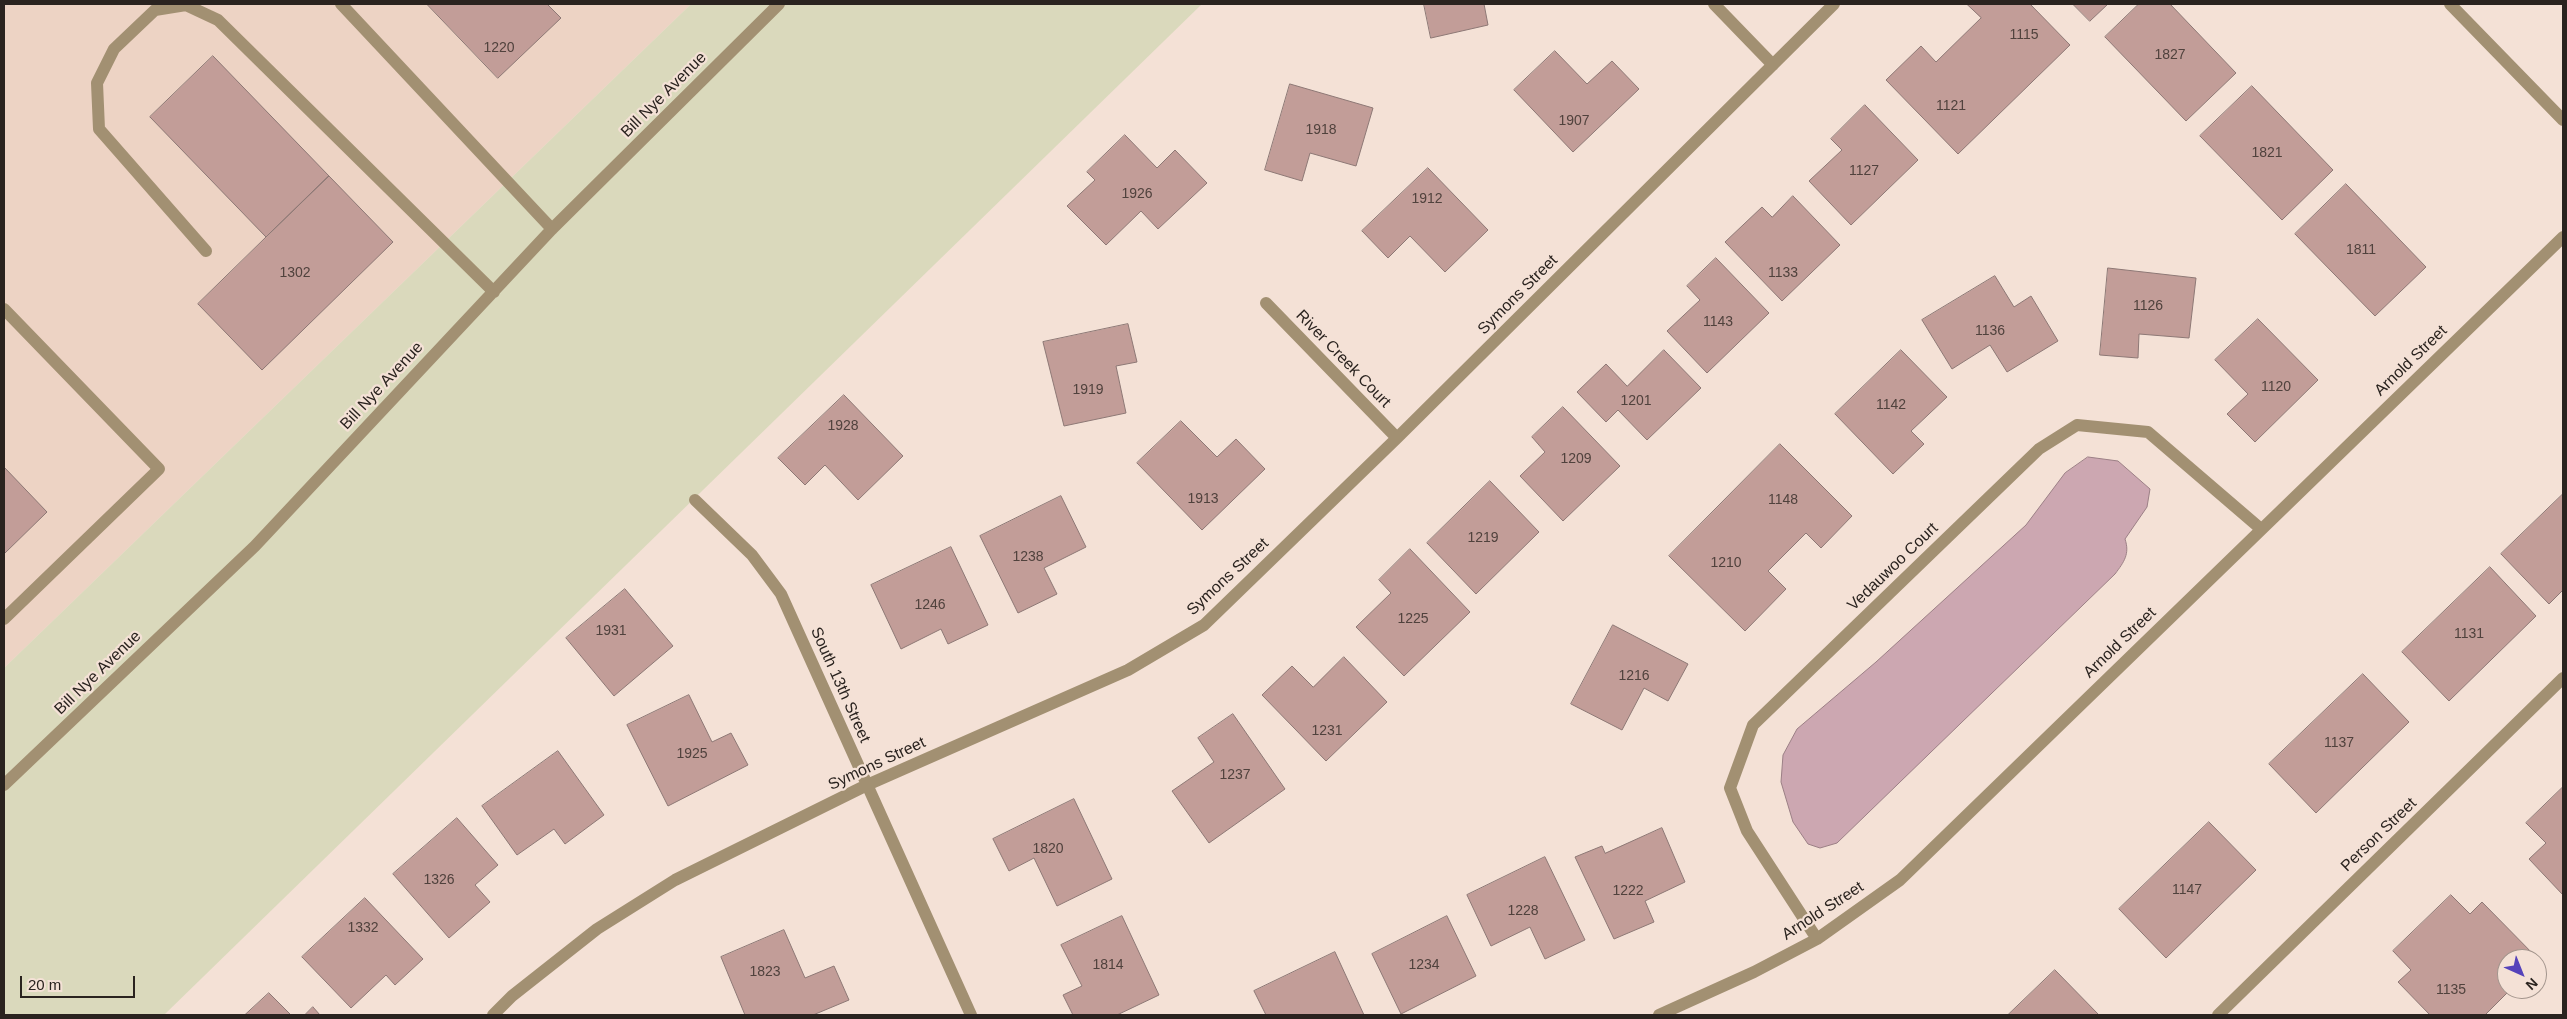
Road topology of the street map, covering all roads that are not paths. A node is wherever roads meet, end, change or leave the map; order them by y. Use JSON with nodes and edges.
{"nodes":[{"id":1,"x":341,"y":4,"type":"edge"},
{"id":2,"x":779,"y":4,"type":"edge"},
{"id":3,"x":1714,"y":4,"type":"edge"},
{"id":4,"x":1834,"y":4,"type":"edge"},
{"id":5,"x":2450,"y":4,"type":"edge"},
{"id":6,"x":1773,"y":65,"type":"junction"},
{"id":7,"x":2563,"y":120,"type":"edge"},
{"id":8,"x":552,"y":229,"type":"junction"},
{"id":9,"x":2563,"y":237,"type":"edge"},
{"id":10,"x":206,"y":251,"type":"dead end"},
{"id":11,"x":494,"y":292,"type":"junction"},
{"id":12,"x":1266,"y":303,"type":"dead end"},
{"id":13,"x":4,"y":309,"type":"edge"},
{"id":14,"x":1397,"y":438,"type":"junction"},
{"id":15,"x":695,"y":500,"type":"dead end"},
{"id":16,"x":2261,"y":529,"type":"junction"},
{"id":17,"x":4,"y":619,"type":"edge"},
{"id":18,"x":2563,"y":678,"type":"edge"},
{"id":19,"x":4,"y":785,"type":"edge"},
{"id":20,"x":867,"y":785,"type":"junction"},
{"id":21,"x":1817,"y":938,"type":"junction"},
{"id":22,"x":493,"y":1015,"type":"edge"},
{"id":23,"x":971,"y":1015,"type":"edge"},
{"id":24,"x":1659,"y":1015,"type":"edge"},
{"id":25,"x":2218,"y":1015,"type":"edge"}],
"edges":[{"from":1,"to":8,"type":"street"},
{"from":2,"to":8,"type":"street","name":"Bill Nye Avenue"},
{"from":3,"to":6,"type":"street"},
{"from":4,"to":6,"type":"street","name":"Symons Street"},
{"from":5,"to":7,"type":"street"},
{"from":6,"to":14,"type":"street","name":"Symons Street"},
{"from":8,"to":11,"type":"street","name":"Bill Nye Avenue"},
{"from":9,"to":16,"type":"street","name":"Arnold Street"},
{"from":10,"to":11,"type":"street"},
{"from":11,"to":19,"type":"street","name":"Bill Nye Avenue"},
{"from":12,"to":14,"type":"street","name":"River Creek Court"},
{"from":13,"to":17,"type":"street"},
{"from":14,"to":20,"type":"street","name":"Symons Street"},
{"from":15,"to":20,"type":"street","name":"South 13th Street"},
{"from":16,"to":21,"type":"street","name":"Arnold Street"},
{"from":16,"to":21,"type":"street","name":"Vedauwoo Court"},
{"from":18,"to":25,"type":"street","name":"Person Street"},
{"from":20,"to":22,"type":"street","name":"Symons Street"},
{"from":20,"to":23,"type":"street","name":"South 13th Street"},
{"from":21,"to":24,"type":"street","name":"Arnold Street"}]}
